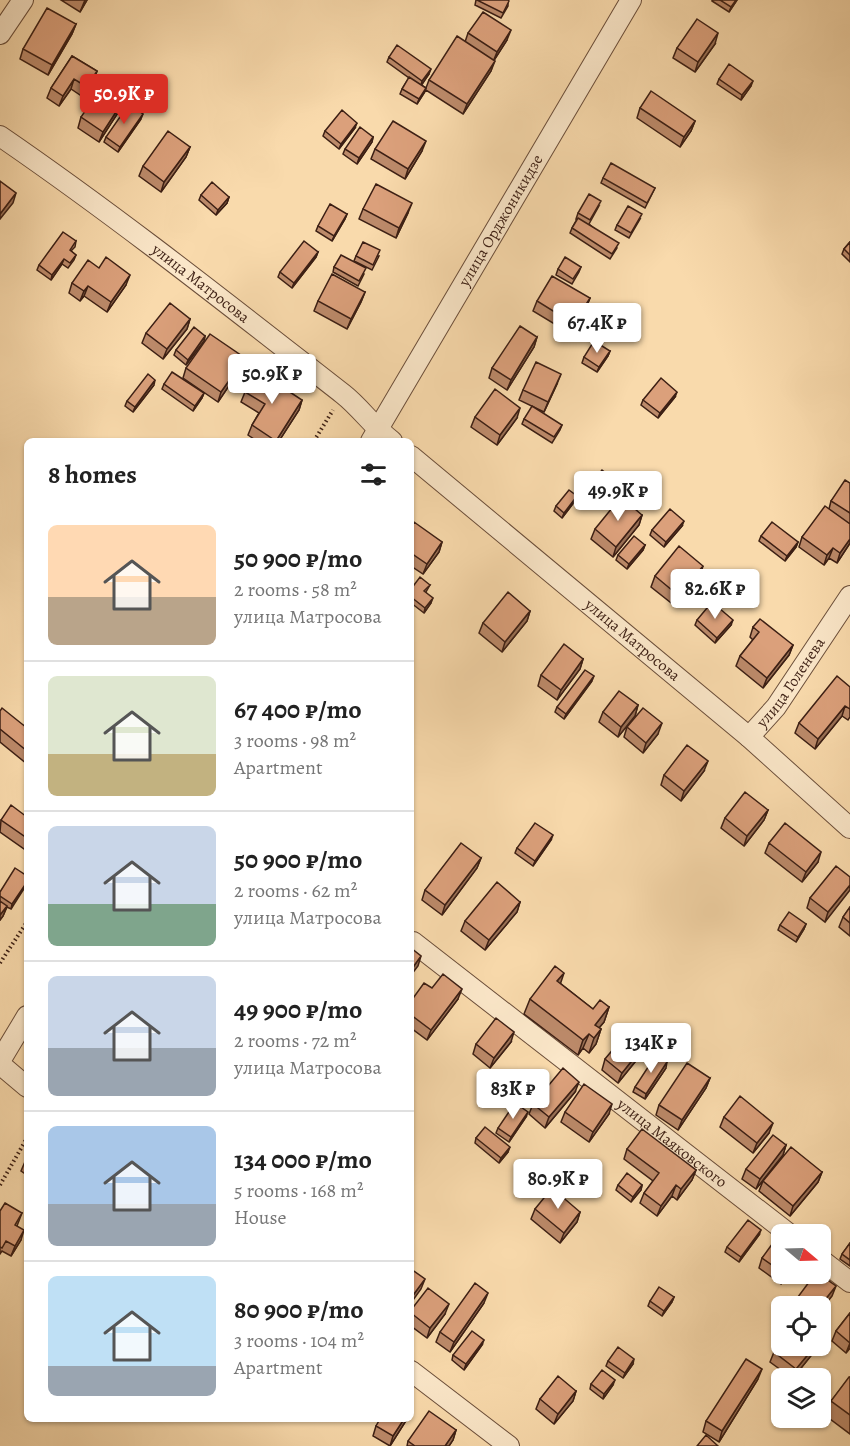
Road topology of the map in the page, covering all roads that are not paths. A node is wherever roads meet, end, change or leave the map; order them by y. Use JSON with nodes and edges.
{"nodes":[{"id":1,"x":23,"y":0,"type":"edge"},
{"id":2,"x":631,"y":0,"type":"edge"},
{"id":3,"x":0,"y":34,"type":"edge"},
{"id":4,"x":0,"y":136,"type":"edge"},
{"id":5,"x":380,"y":437,"type":"edge"},
{"id":6,"x":414,"y":458,"type":"edge"},
{"id":7,"x":850,"y":596,"type":"edge"},
{"id":8,"x":749,"y":737,"type":"junction"},
{"id":9,"x":850,"y":828,"type":"edge"},
{"id":10,"x":414,"y":944,"type":"edge"},
{"id":11,"x":24,"y":1021,"type":"edge"},
{"id":12,"x":0,"y":1063,"type":"edge"},
{"id":13,"x":24,"y":1084,"type":"edge"},
{"id":14,"x":776,"y":1224,"type":"edge"},
{"id":15,"x":831,"y":1267,"type":"edge"},
{"id":16,"x":850,"y":1282,"type":"edge"},
{"id":17,"x":414,"y":1373,"type":"edge"},
{"id":18,"x":509,"y":1446,"type":"edge"}],
"edges":[{"from":1,"to":3,"type":"street"},
{"from":2,"to":5,"type":"street","name":"улица Орджоникидзе"},
{"from":4,"to":5,"type":"street","name":"улица Матросова"},
{"from":6,"to":8,"type":"street","name":"улица Матросова"},
{"from":7,"to":8,"type":"street","name":"улица Голенева"},
{"from":8,"to":9,"type":"street","name":"улица Матросова"},
{"from":10,"to":14,"type":"street","name":"улица Маяковского"},
{"from":11,"to":12,"type":"street"},
{"from":12,"to":13,"type":"street"},
{"from":15,"to":16,"type":"street"},
{"from":17,"to":18,"type":"street"}]}
